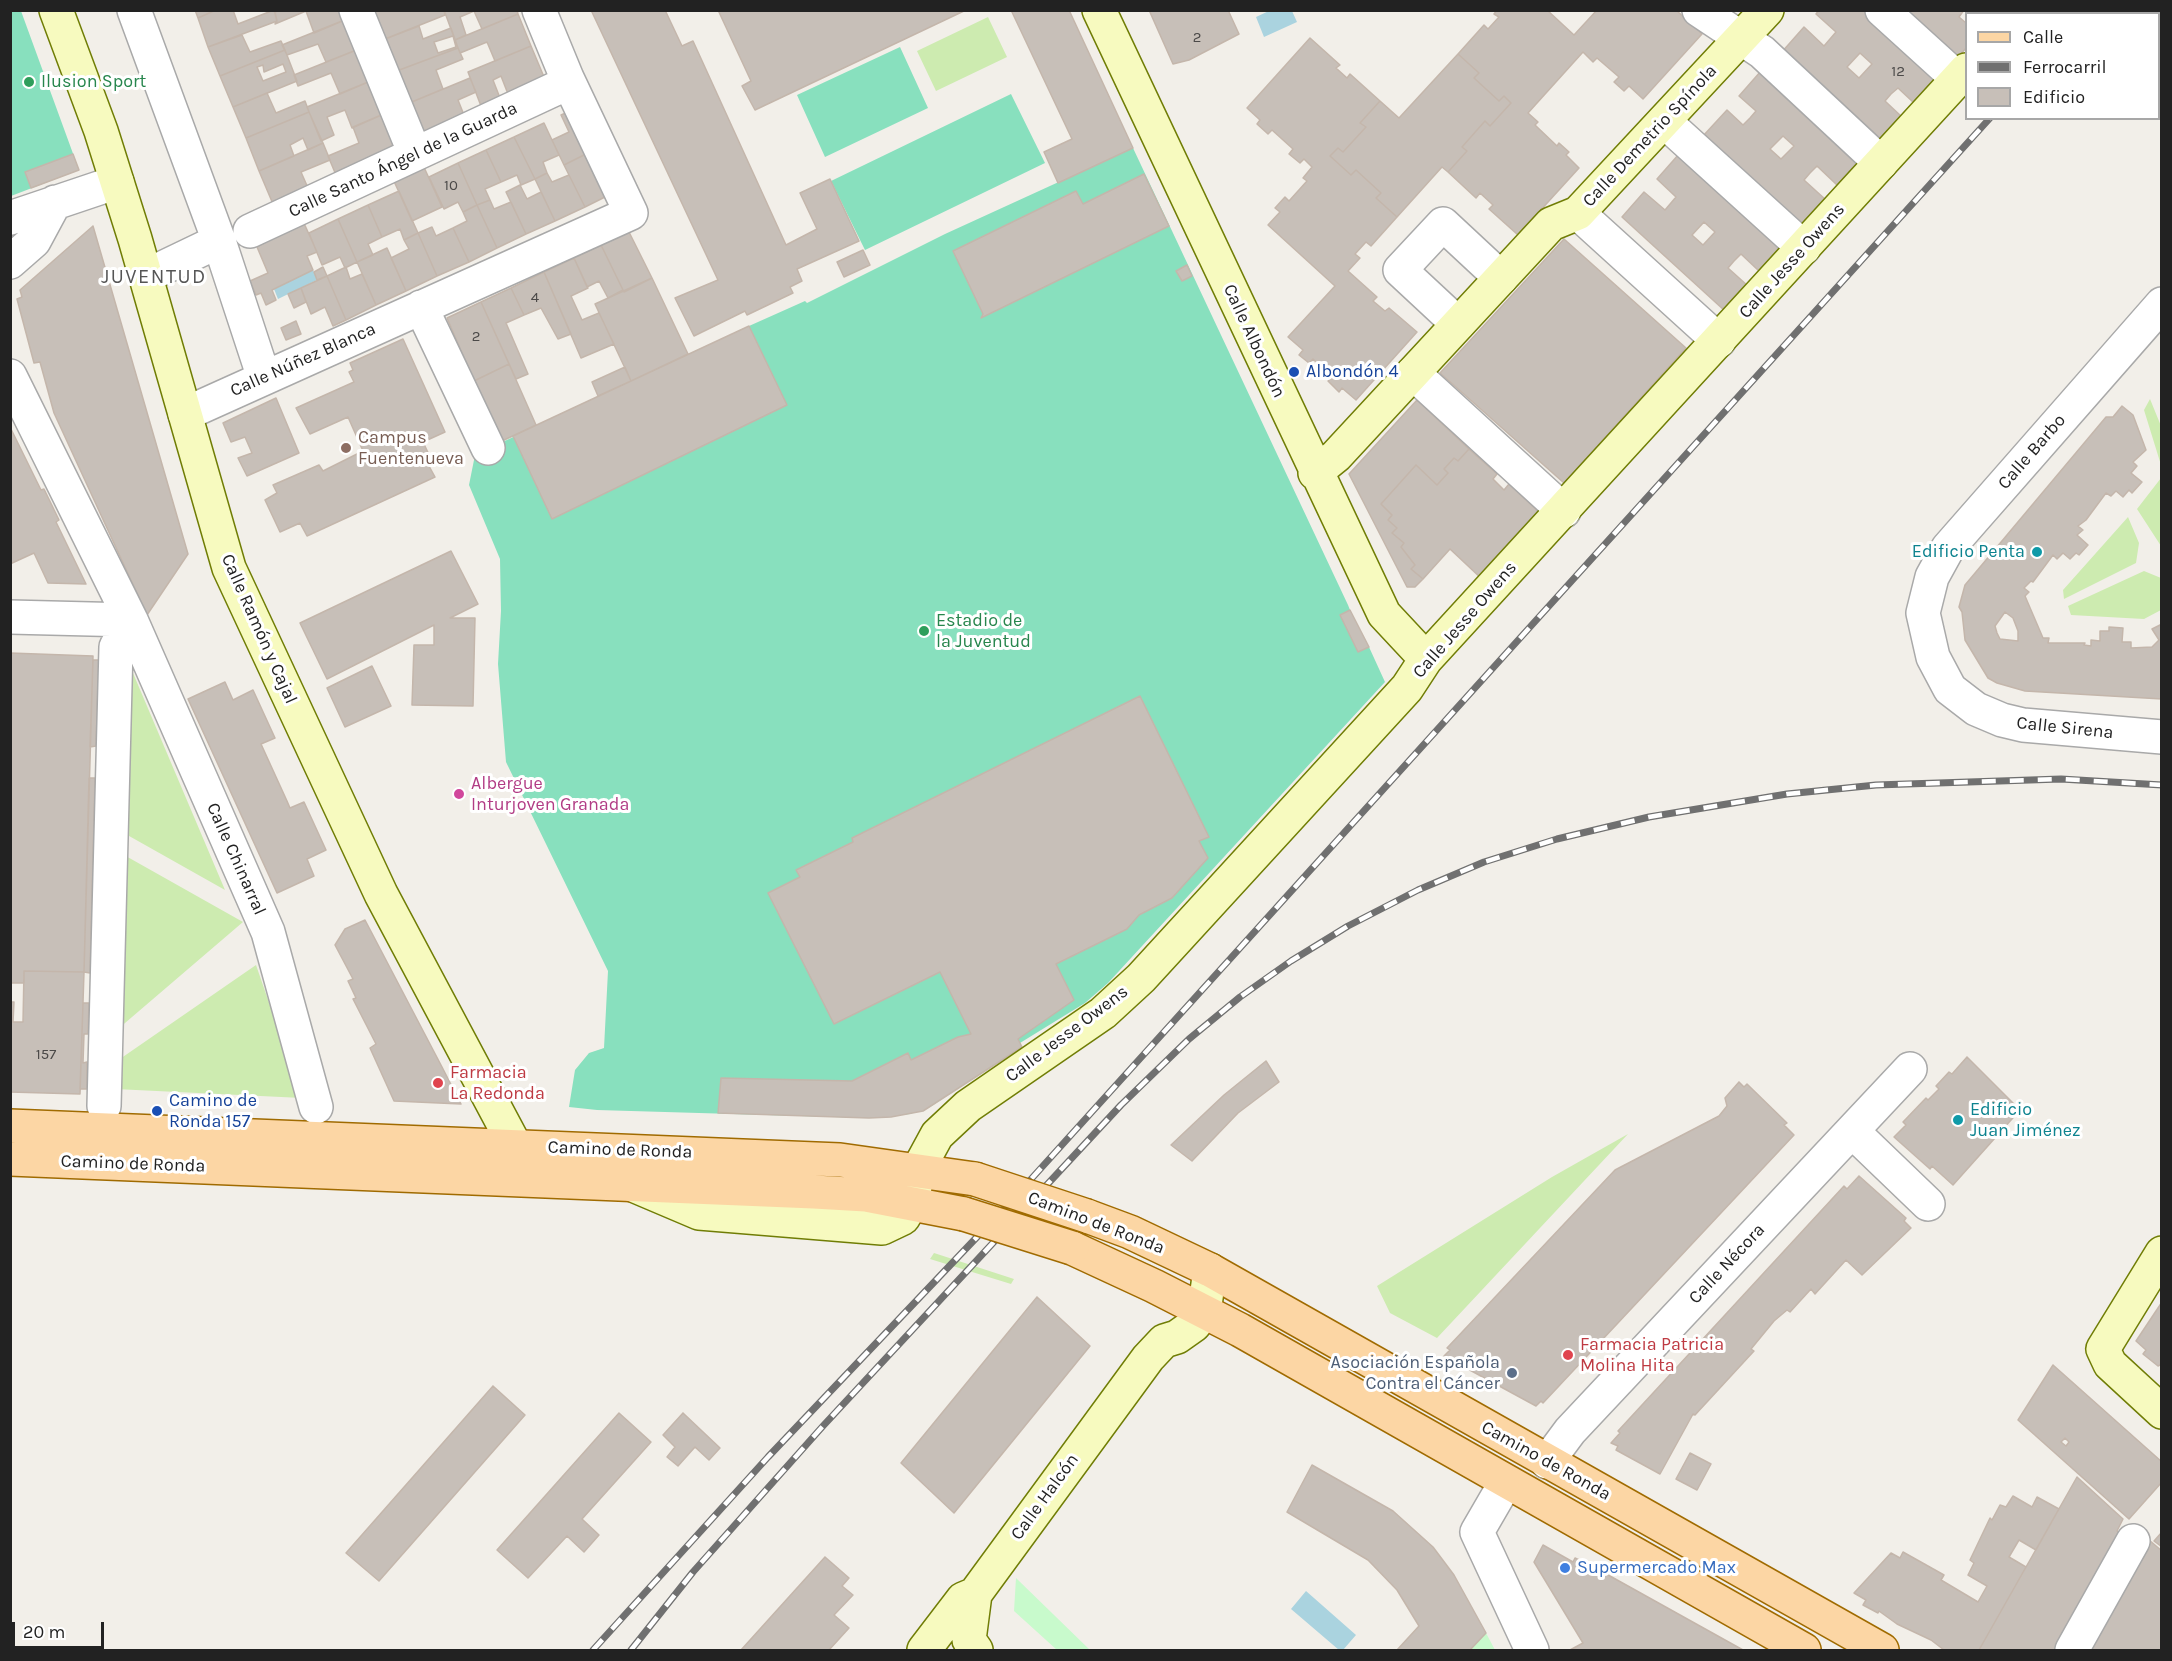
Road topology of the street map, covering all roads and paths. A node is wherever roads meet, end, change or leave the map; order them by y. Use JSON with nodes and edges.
{"nodes":[{"id":1,"x":56,"y":10,"type":"edge"},
{"id":2,"x":134,"y":10,"type":"edge"},
{"id":3,"x":356,"y":10,"type":"edge"},
{"id":4,"x":539,"y":10,"type":"edge"},
{"id":5,"x":1099,"y":10,"type":"edge"},
{"id":6,"x":1699,"y":10,"type":"edge"},
{"id":7,"x":1767,"y":10,"type":"edge"},
{"id":8,"x":1882,"y":10,"type":"edge"},
{"id":9,"x":1742,"y":37,"type":"junction"},
{"id":10,"x":1962,"y":75,"type":"edge"},
{"id":11,"x":557,"y":88,"type":"dead end"},
{"id":12,"x":1664,"y":121,"type":"junction"},
{"id":13,"x":415,"y":154,"type":"junction"},
{"id":14,"x":1881,"y":163,"type":"junction"},
{"id":15,"x":117,"y":182,"type":"junction"},
{"id":16,"x":55,"y":202,"type":"junction"},
{"id":17,"x":1578,"y":213,"type":"junction"},
{"id":18,"x":10,"y":219,"type":"edge"},
{"id":19,"x":250,"y":231,"type":"dead end"},
{"id":20,"x":219,"y":241,"type":"junction"},
{"id":21,"x":1804,"y":248,"type":"junction"},
{"id":22,"x":10,"y":262,"type":"edge"},
{"id":23,"x":146,"y":276,"type":"junction"},
{"id":24,"x":1501,"y":278,"type":"junction"},
{"id":25,"x":2162,"y":304,"type":"edge"},
{"id":26,"x":422,"y":307,"type":"junction"},
{"id":27,"x":1458,"y":324,"type":"junction"},
{"id":28,"x":1719,"y":341,"type":"junction"},
{"id":29,"x":1413,"y":373,"type":"junction"},
{"id":30,"x":10,"y":376,"type":"edge"},
{"id":31,"x":264,"y":378,"type":"junction"},
{"id":32,"x":185,"y":414,"type":"junction"},
{"id":33,"x":488,"y":448,"type":"dead end"},
{"id":34,"x":1315,"y":472,"type":"junction"},
{"id":35,"x":1564,"y":511,"type":"junction"},
{"id":36,"x":1923,"y":613,"type":"joint"},
{"id":37,"x":10,"y":616,"type":"edge"},
{"id":38,"x":131,"y":620,"type":"junction"},
{"id":39,"x":1426,"y":659,"type":"junction"},
{"id":40,"x":2162,"y":737,"type":"edge"},
{"id":41,"x":1910,"y":1069,"type":"dead end"},
{"id":42,"x":104,"y":1106,"type":"dead end"},
{"id":43,"x":316,"y":1107,"type":"dead end"},
{"id":44,"x":10,"y":1126,"type":"edge"},
{"id":45,"x":1852,"y":1131,"type":"junction"},
{"id":46,"x":517,"y":1146,"type":"junction"},
{"id":47,"x":10,"y":1159,"type":"edge"},
{"id":48,"x":918,"y":1170,"type":"junction"},
{"id":49,"x":533,"y":1180,"type":"junction"},
{"id":50,"x":912,"y":1203,"type":"junction"},
{"id":51,"x":1928,"y":1204,"type":"dead end"},
{"id":52,"x":2162,"y":1253,"type":"edge"},
{"id":53,"x":1210,"y":1270,"type":"junction"},
{"id":54,"x":1174,"y":1296,"type":"junction"},
{"id":55,"x":1204,"y":1312,"type":"junction"},
{"id":56,"x":1164,"y":1341,"type":"junction"},
{"id":57,"x":2162,"y":1412,"type":"edge"},
{"id":58,"x":1547,"y":1462,"type":"junction"},
{"id":59,"x":1506,"y":1482,"type":"junction"},
{"id":60,"x":2133,"y":1541,"type":"dead end"},
{"id":61,"x":975,"y":1594,"type":"junction"},
{"id":62,"x":973,"y":1645,"type":"edge"},
{"id":63,"x":927,"y":1647,"type":"edge"},
{"id":64,"x":1532,"y":1650,"type":"edge"},
{"id":65,"x":1804,"y":1650,"type":"edge"},
{"id":66,"x":1882,"y":1650,"type":"edge"},
{"id":67,"x":2072,"y":1650,"type":"edge"}],
"edges":[{"from":1,"to":15,"type":"street","name":"Calle Ramón y Cajal"},
{"from":2,"to":20,"type":"street"},
{"from":3,"to":13,"type":"street"},
{"from":4,"to":26,"type":"street","name":"Calle Núñez Blanca"},
{"from":5,"to":34,"type":"street","name":"Calle Albondón"},
{"from":6,"to":9,"type":"street"},
{"from":7,"to":9,"type":"street","name":"Calle Demetrio Spínola"},
{"from":8,"to":10,"type":"street"},
{"from":9,"to":12,"type":"street","name":"Calle Demetrio Spínola"},
{"from":9,"to":14,"type":"street"},
{"from":10,"to":14,"type":"street","name":"Calle Jesse Owens"},
{"from":11,"to":13,"type":"street","name":"Calle Santo Ángel de la Guarda"},
{"from":12,"to":17,"type":"street","name":"Calle Demetrio Spínola"},
{"from":12,"to":21,"type":"street"},
{"from":13,"to":19,"type":"street","name":"Calle Santo Ángel de la Guarda"},
{"from":14,"to":21,"type":"street","name":"Calle Jesse Owens"},
{"from":15,"to":16,"type":"street"},
{"from":15,"to":23,"type":"street","name":"Calle Ramón y Cajal"},
{"from":16,"to":18,"type":"street"},
{"from":16,"to":22,"type":"street"},
{"from":17,"to":24,"type":"street","name":"Calle Demetrio Spínola"},
{"from":17,"to":28,"type":"street"},
{"from":20,"to":23,"type":"street"},
{"from":20,"to":31,"type":"street"},
{"from":21,"to":28,"type":"street","name":"Calle Jesse Owens"},
{"from":23,"to":32,"type":"street","name":"Calle Ramón y Cajal"},
{"from":24,"to":27,"type":"street","name":"Calle Demetrio Spínola"},
{"from":24,"to":27,"type":"street"},
{"from":25,"to":36,"type":"street","name":"Calle Barbo"},
{"from":26,"to":31,"type":"street","name":"Calle Núñez Blanca"},
{"from":26,"to":33,"type":"street"},
{"from":27,"to":29,"type":"street","name":"Calle Demetrio Spínola"},
{"from":28,"to":35,"type":"street","name":"Calle Jesse Owens"},
{"from":29,"to":34,"type":"street","name":"Calle Demetrio Spínola"},
{"from":29,"to":35,"type":"street"},
{"from":30,"to":38,"type":"street","name":"Calle Chinarral"},
{"from":31,"to":32,"type":"street","name":"Calle Núñez Blanca"},
{"from":32,"to":46,"type":"street","name":"Calle Ramón y Cajal"},
{"from":34,"to":39,"type":"street","name":"Calle Albondón"},
{"from":35,"to":39,"type":"street","name":"Calle Jesse Owens"},
{"from":36,"to":40,"type":"street","name":"Calle Sirena"},
{"from":37,"to":38,"type":"street"},
{"from":38,"to":42,"type":"street"},
{"from":38,"to":43,"type":"street","name":"Calle Chinarral"},
{"from":39,"to":48,"type":"street","name":"Calle Jesse Owens"},
{"from":41,"to":45,"type":"street","name":"Calle Nécora"},
{"from":44,"to":46,"type":"main road","name":"Camino de Ronda"},
{"from":45,"to":51,"type":"street"},
{"from":45,"to":58,"type":"street","name":"Calle Nécora"},
{"from":46,"to":48,"type":"main road","name":"Camino de Ronda"},
{"from":46,"to":49,"type":"street","name":"Calle Ramón y Cajal"},
{"from":47,"to":49,"type":"main road","name":"Camino de Ronda"},
{"from":48,"to":50,"type":"street","name":"Calle Jesse Owens"},
{"from":48,"to":53,"type":"main road","name":"Camino de Ronda","bridge":true},
{"from":49,"to":50,"type":"main road","name":"Camino de Ronda"},
{"from":50,"to":54,"type":"main road","name":"Camino de Ronda","bridge":true},
{"from":52,"to":57,"type":"street"},
{"from":53,"to":54,"type":"street"},
{"from":53,"to":55,"type":"street"},
{"from":53,"to":58,"type":"main road","name":"Camino de Ronda"},
{"from":54,"to":55,"type":"main road","name":"Camino de Ronda"},
{"from":54,"to":56,"type":"street"},
{"from":55,"to":56,"type":"street","name":"Calle Halcón"},
{"from":55,"to":59,"type":"main road","name":"Camino de Ronda"},
{"from":56,"to":61,"type":"street","name":"Calle Halcón"},
{"from":58,"to":66,"type":"main road","name":"Camino de Ronda"},
{"from":59,"to":64,"type":"street"},
{"from":59,"to":65,"type":"main road","name":"Camino de Ronda"},
{"from":60,"to":67,"type":"street"},
{"from":61,"to":62,"type":"street"},
{"from":61,"to":63,"type":"street","name":"Calle Halcón"},
{"from":62,"to":63,"type":"street"}]}
